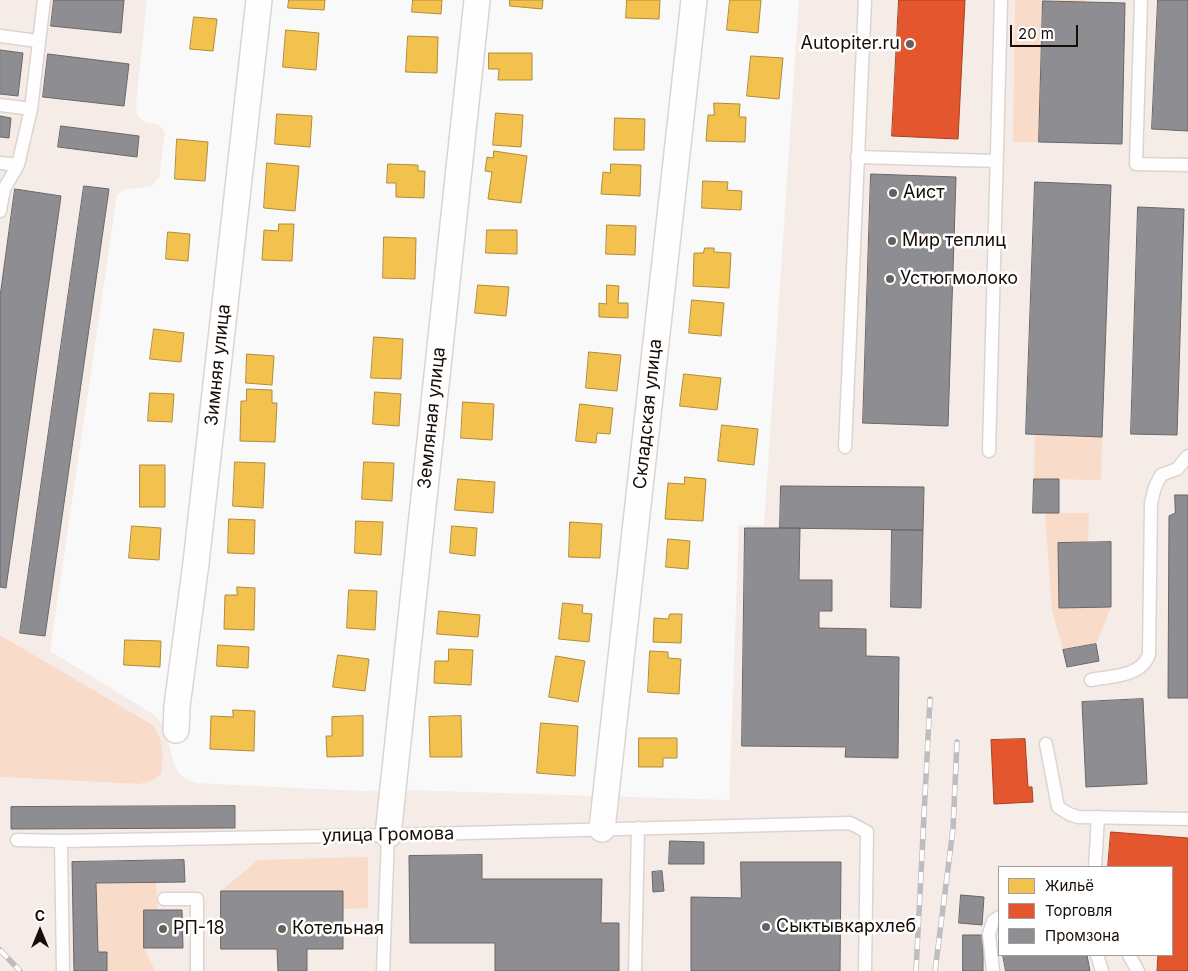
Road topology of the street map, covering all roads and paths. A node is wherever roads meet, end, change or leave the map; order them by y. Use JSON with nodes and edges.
{"nodes":[{"id":1,"x":44,"y":0,"type":"edge"},
{"id":2,"x":259,"y":0,"type":"edge"},
{"id":3,"x":476,"y":0,"type":"edge"},
{"id":4,"x":694,"y":0,"type":"edge"},
{"id":5,"x":865,"y":0,"type":"edge"},
{"id":6,"x":1001,"y":0,"type":"edge"},
{"id":7,"x":1142,"y":0,"type":"edge"},
{"id":8,"x":0,"y":36,"type":"edge"},
{"id":9,"x":38,"y":41,"type":"junction"},
{"id":10,"x":0,"y":105,"type":"edge"},
{"id":11,"x":31,"y":109,"type":"junction"},
{"id":12,"x":857,"y":157,"type":"junction"},
{"id":13,"x":997,"y":160,"type":"junction"},
{"id":14,"x":0,"y":163,"type":"edge"},
{"id":15,"x":18,"y":165,"type":"junction"},
{"id":16,"x":1188,"y":165,"type":"edge"},
{"id":17,"x":0,"y":211,"type":"edge"},
{"id":18,"x":845,"y":447,"type":"dead end"},
{"id":19,"x":989,"y":451,"type":"dead end"},
{"id":20,"x":1188,"y":456,"type":"edge"},
{"id":21,"x":1091,"y":680,"type":"dead end"},
{"id":22,"x":176,"y":730,"type":"dead end"},
{"id":23,"x":1046,"y":744,"type":"dead end"},
{"id":24,"x":1098,"y":818,"type":"junction"},
{"id":25,"x":1188,"y":819,"type":"edge"},
{"id":26,"x":638,"y":828,"type":"junction"},
{"id":27,"x":602,"y":829,"type":"junction"},
{"id":28,"x":388,"y":835,"type":"junction"},
{"id":29,"x":17,"y":840,"type":"dead end"},
{"id":30,"x":61,"y":841,"type":"junction"},
{"id":31,"x":1095,"y":866,"type":"edge"},
{"id":32,"x":164,"y":899,"type":"dead end"},
{"id":33,"x":998,"y":918,"type":"edge"},
{"id":34,"x":1097,"y":956,"type":"edge"},
{"id":35,"x":1130,"y":956,"type":"edge"},
{"id":36,"x":63,"y":971,"type":"edge"},
{"id":37,"x":198,"y":971,"type":"edge"},
{"id":38,"x":383,"y":971,"type":"edge"},
{"id":39,"x":635,"y":971,"type":"edge"},
{"id":40,"x":864,"y":971,"type":"edge"},
{"id":41,"x":993,"y":971,"type":"edge"},
{"id":42,"x":1102,"y":971,"type":"edge"},
{"id":43,"x":1138,"y":971,"type":"edge"}],
"edges":[{"from":1,"to":9,"type":"lane"},
{"from":2,"to":22,"type":"street","name":"Зимняя улица"},
{"from":3,"to":28,"type":"street","name":"Земляная улица"},
{"from":4,"to":27,"type":"street","name":"Складская улица"},
{"from":5,"to":12,"type":"lane"},
{"from":6,"to":13,"type":"lane"},
{"from":7,"to":16,"type":"lane"},
{"from":8,"to":9,"type":"lane"},
{"from":9,"to":11,"type":"lane"},
{"from":10,"to":11,"type":"lane"},
{"from":11,"to":15,"type":"lane"},
{"from":12,"to":13,"type":"lane"},
{"from":12,"to":18,"type":"lane"},
{"from":13,"to":19,"type":"lane"},
{"from":14,"to":15,"type":"lane"},
{"from":15,"to":17,"type":"lane"},
{"from":20,"to":21,"type":"lane"},
{"from":23,"to":24,"type":"lane"},
{"from":24,"to":25,"type":"lane"},
{"from":24,"to":31,"type":"lane"},
{"from":26,"to":27,"type":"lane","name":"улица Громова"},
{"from":26,"to":39,"type":"lane"},
{"from":26,"to":40,"type":"lane","name":"улица Громова"},
{"from":27,"to":28,"type":"lane","name":"улица Громова"},
{"from":28,"to":30,"type":"lane","name":"улица Громова"},
{"from":28,"to":38,"type":"lane"},
{"from":29,"to":30,"type":"lane","name":"улица Громова"},
{"from":30,"to":36,"type":"lane"},
{"from":32,"to":37,"type":"lane"},
{"from":33,"to":41,"type":"lane"},
{"from":34,"to":42,"type":"lane"},
{"from":35,"to":43,"type":"lane"}]}
